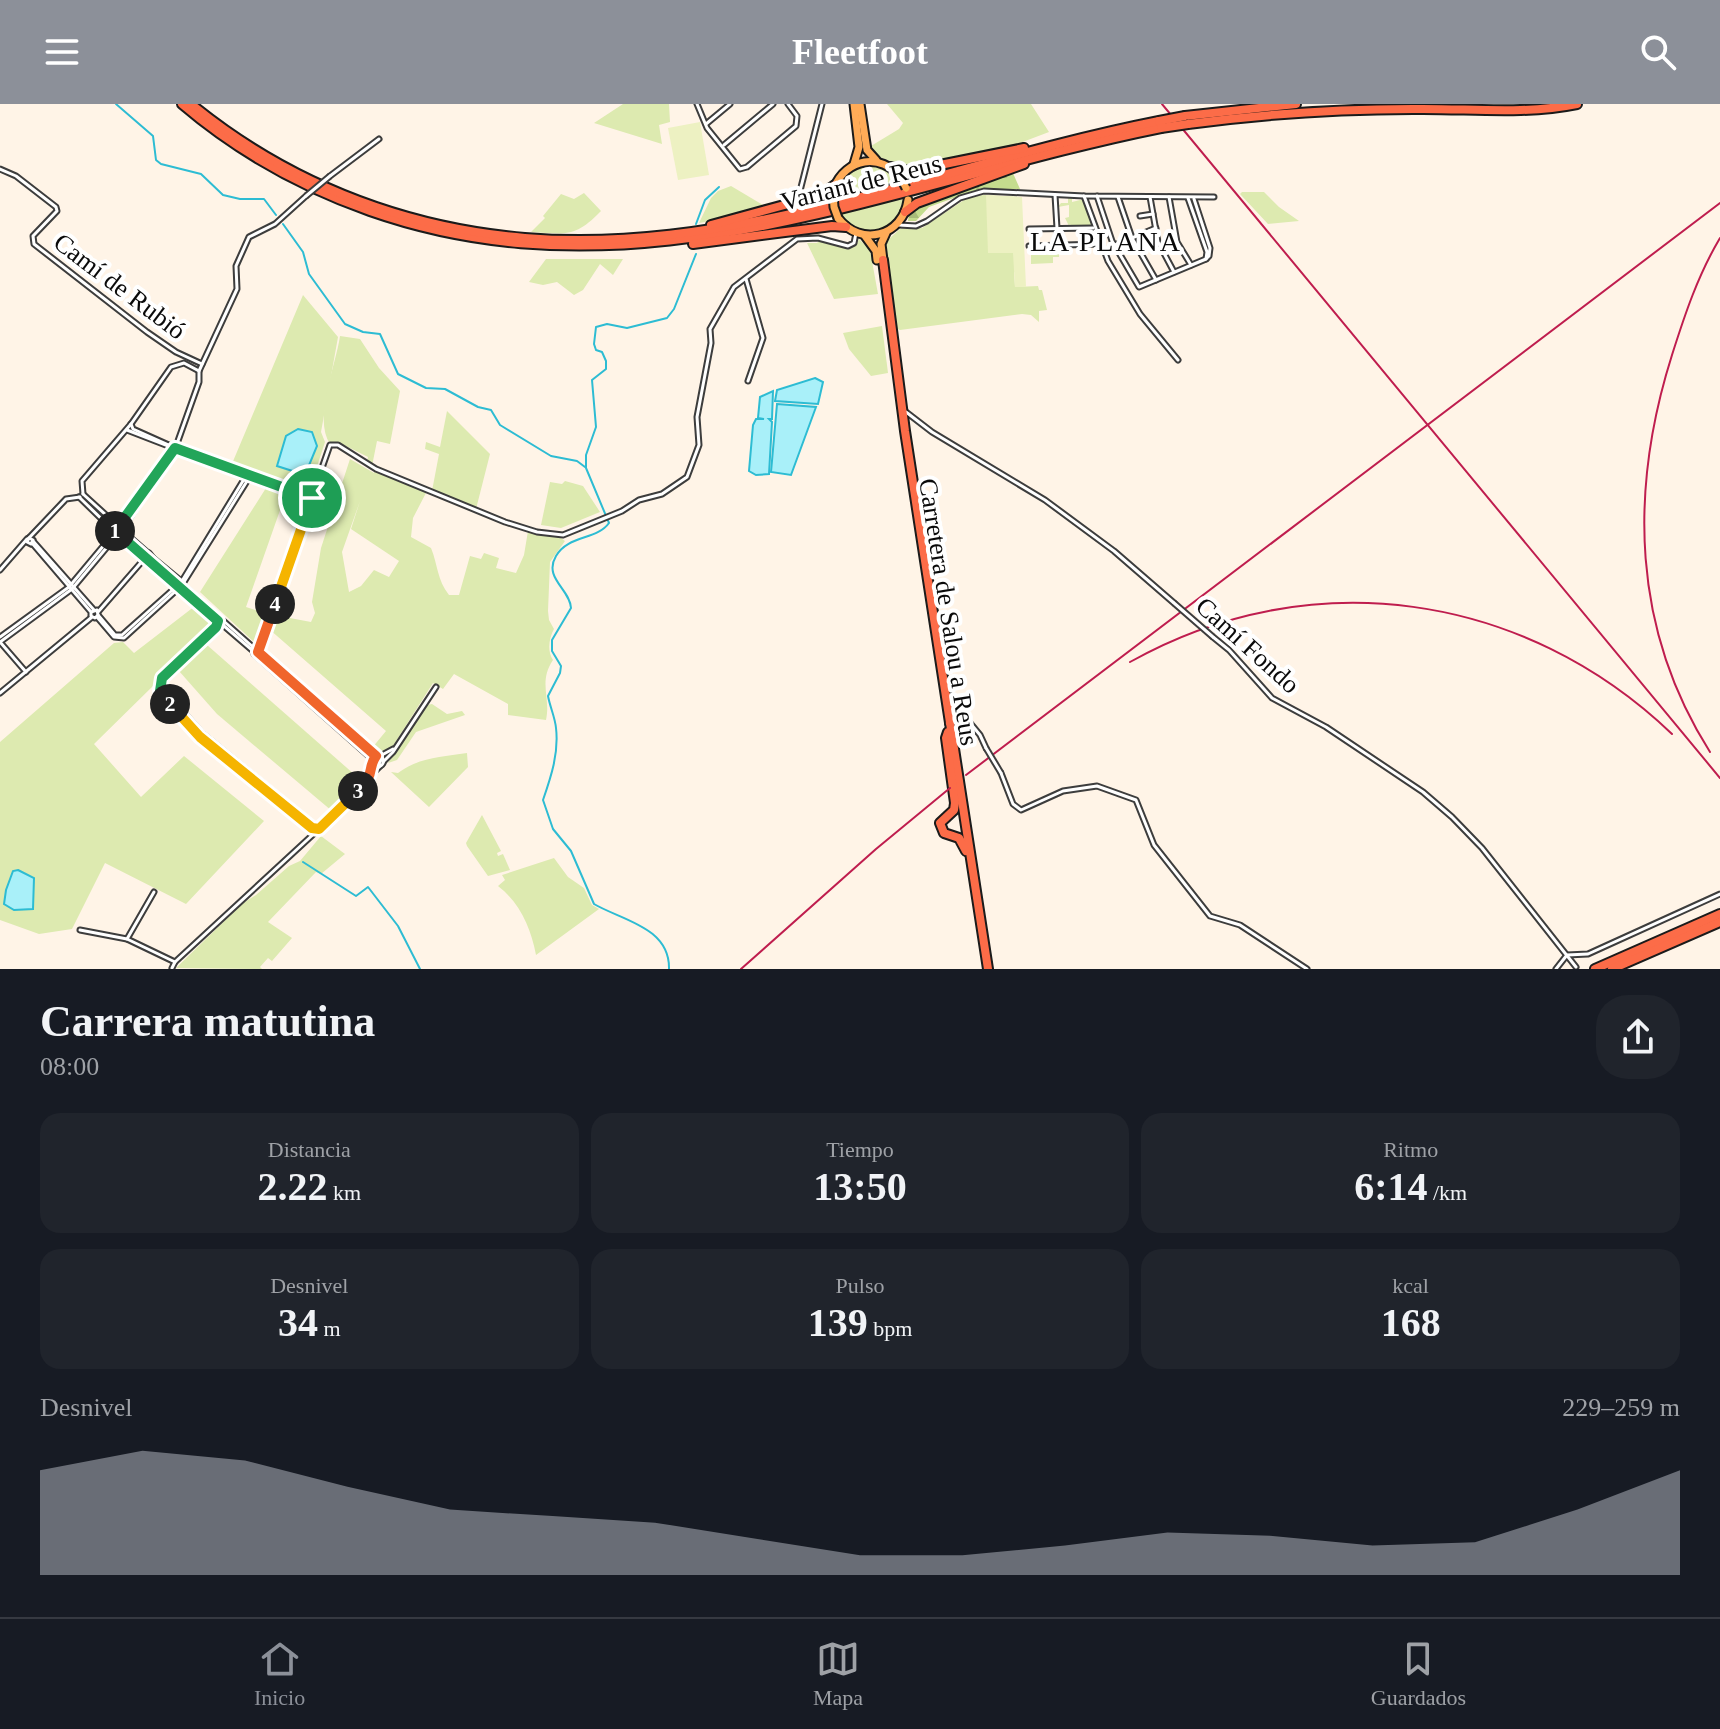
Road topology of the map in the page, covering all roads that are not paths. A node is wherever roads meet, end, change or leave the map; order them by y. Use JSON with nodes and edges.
{"nodes":[{"id":1,"x":182,"y":104,"type":"edge"},
{"id":2,"x":191,"y":104,"type":"edge"},
{"id":3,"x":697,"y":104,"type":"edge"},
{"id":4,"x":730,"y":104,"type":"edge"},
{"id":5,"x":773,"y":104,"type":"edge"},
{"id":6,"x":788,"y":104,"type":"edge"},
{"id":7,"x":822,"y":104,"type":"edge"},
{"id":8,"x":855,"y":104,"type":"edge"},
{"id":9,"x":1296,"y":104,"type":"edge"},
{"id":10,"x":1577,"y":104,"type":"edge"},
{"id":11,"x":1587,"y":104,"type":"edge"},
{"id":12,"x":1555,"y":108,"type":"junction"},
{"id":13,"x":1186,"y":120,"type":"junction"},
{"id":14,"x":706,"y":124,"type":"junction"},
{"id":15,"x":862,"y":138,"type":"junction"},
{"id":16,"x":379,"y":139,"type":"dead end"},
{"id":17,"x":1073,"y":143,"type":"junction"},
{"id":18,"x":723,"y":146,"type":"junction"},
{"id":19,"x":877,"y":162,"type":"junction"},
{"id":20,"x":854,"y":164,"type":"junction"},
{"id":21,"x":891,"y":167,"type":"junction"},
{"id":22,"x":0,"y":169,"type":"edge"},
{"id":23,"x":834,"y":190,"type":"junction"},
{"id":24,"x":800,"y":191,"type":"dead end"},
{"id":25,"x":1055,"y":195,"type":"junction"},
{"id":26,"x":1084,"y":196,"type":"junction"},
{"id":27,"x":1097,"y":196,"type":"junction"},
{"id":28,"x":1118,"y":197,"type":"junction"},
{"id":29,"x":1150,"y":197,"type":"junction"},
{"id":30,"x":1169,"y":197,"type":"junction"},
{"id":31,"x":1214,"y":197,"type":"dead end"},
{"id":32,"x":1191,"y":198,"type":"junction"},
{"id":33,"x":904,"y":214,"type":"junction"},
{"id":34,"x":1153,"y":214,"type":"junction"},
{"id":35,"x":1140,"y":216,"type":"dead end"},
{"id":36,"x":897,"y":225,"type":"junction"},
{"id":37,"x":910,"y":225,"type":"junction"},
{"id":38,"x":846,"y":227,"type":"junction"},
{"id":39,"x":1095,"y":228,"type":"junction"},
{"id":40,"x":1156,"y":228,"type":"junction"},
{"id":41,"x":1029,"y":229,"type":"dead end"},
{"id":42,"x":1057,"y":229,"type":"junction"},
{"id":43,"x":856,"y":233,"type":"junction"},
{"id":44,"x":886,"y":233,"type":"junction"},
{"id":45,"x":865,"y":236,"type":"junction"},
{"id":46,"x":1132,"y":238,"type":"junction"},
{"id":47,"x":568,"y":242,"type":"junction"},
{"id":48,"x":1101,"y":244,"type":"junction"},
{"id":49,"x":1058,"y":245,"type":"junction"},
{"id":50,"x":1029,"y":246,"type":"dead end"},
{"id":51,"x":1115,"y":246,"type":"junction"},
{"id":52,"x":613,"y":247,"type":"junction"},
{"id":53,"x":880,"y":260,"type":"junction"},
{"id":54,"x":1191,"y":265,"type":"junction"},
{"id":55,"x":1174,"y":272,"type":"junction"},
{"id":56,"x":746,"y":279,"type":"junction"},
{"id":57,"x":1156,"y":280,"type":"junction"},
{"id":58,"x":1178,"y":360,"type":"dead end"},
{"id":59,"x":202,"y":364,"type":"junction"},
{"id":60,"x":199,"y":371,"type":"junction"},
{"id":61,"x":748,"y":381,"type":"dead end"},
{"id":62,"x":902,"y":412,"type":"junction"},
{"id":63,"x":131,"y":424,"type":"junction"},
{"id":64,"x":127,"y":430,"type":"junction"},
{"id":65,"x":175,"y":448,"type":"junction"},
{"id":66,"x":247,"y":477,"type":"junction"},
{"id":67,"x":81,"y":496,"type":"junction"},
{"id":68,"x":310,"y":499,"type":"junction"},
{"id":69,"x":119,"y":530,"type":"junction"},
{"id":70,"x":30,"y":541,"type":"junction"},
{"id":71,"x":148,"y":558,"type":"junction"},
{"id":72,"x":0,"y":570,"type":"edge"},
{"id":73,"x":180,"y":585,"type":"junction"},
{"id":74,"x":72,"y":587,"type":"junction"},
{"id":75,"x":95,"y":613,"type":"junction"},
{"id":76,"x":221,"y":622,"type":"junction"},
{"id":77,"x":0,"y":640,"type":"edge"},
{"id":78,"x":255,"y":650,"type":"junction"},
{"id":79,"x":26,"y":672,"type":"junction"},
{"id":80,"x":436,"y":687,"type":"dead end"},
{"id":81,"x":0,"y":693,"type":"edge"},
{"id":82,"x":946,"y":694,"type":"junction"},
{"id":83,"x":965,"y":717,"type":"junction"},
{"id":84,"x":949,"y":728,"type":"junction"},
{"id":85,"x":396,"y":747,"type":"junction"},
{"id":86,"x":376,"y":759,"type":"junction"},
{"id":87,"x":382,"y":764,"type":"junction"},
{"id":88,"x":370,"y":780,"type":"junction"},
{"id":89,"x":319,"y":829,"type":"junction"},
{"id":90,"x":966,"y":851,"type":"junction"},
{"id":91,"x":154,"y":892,"type":"dead end"},
{"id":92,"x":1720,"y":894,"type":"edge"},
{"id":93,"x":1720,"y":914,"type":"edge"},
{"id":94,"x":1720,"y":922,"type":"edge"},
{"id":95,"x":80,"y":930,"type":"dead end"},
{"id":96,"x":127,"y":939,"type":"junction"},
{"id":97,"x":1567,"y":955,"type":"junction"},
{"id":98,"x":175,"y":962,"type":"junction"},
{"id":99,"x":1576,"y":967,"type":"edge"},
{"id":100,"x":172,"y":968,"type":"edge"},
{"id":101,"x":984,"y":969,"type":"edge"},
{"id":102,"x":1307,"y":969,"type":"edge"},
{"id":103,"x":1556,"y":969,"type":"edge"},
{"id":104,"x":1595,"y":969,"type":"edge"},
{"id":105,"x":1612,"y":969,"type":"edge"}],
"edges":[{"from":1,"to":52,"type":"highway","name":"Variant de Reus"},
{"from":2,"to":47,"type":"highway","name":"Variant de Reus"},
{"from":3,"to":14,"type":"street"},
{"from":4,"to":14,"type":"street"},
{"from":5,"to":18,"type":"street"},
{"from":6,"to":18,"type":"street"},
{"from":7,"to":24,"type":"street"},
{"from":8,"to":15,"type":"main road"},
{"from":8,"to":15,"type":"main road"},
{"from":9,"to":13,"type":"highway","name":"Variant de Reus"},
{"from":10,"to":12,"type":"highway","name":"Variant de Reus"},
{"from":11,"to":12,"type":"highway"},
{"from":12,"to":13,"type":"highway","name":"Variant de Reus"},
{"from":13,"to":17,"type":"highway","name":"Variant de Reus","bridge":true},
{"from":14,"to":18,"type":"street"},
{"from":15,"to":19,"type":"main road"},
{"from":15,"to":20,"type":"main road"},
{"from":16,"to":59,"type":"street","bridge":true},
{"from":17,"to":21,"type":"highway"},
{"from":17,"to":33,"type":"highway"},
{"from":17,"to":47,"type":"highway","name":"Variant de Reus"},
{"from":17,"to":52,"type":"highway","name":"Variant de Reus"},
{"from":19,"to":20,"type":"main road"},
{"from":19,"to":21,"type":"main road"},
{"from":20,"to":23,"type":"main road"},
{"from":21,"to":33,"type":"main road","bridge":true},
{"from":22,"to":59,"type":"street","name":"Camí de Rubió"},
{"from":23,"to":38,"type":"main road","bridge":true},
{"from":23,"to":47,"type":"highway"},
{"from":25,"to":26,"type":"street"},
{"from":25,"to":37,"type":"street"},
{"from":25,"to":42,"type":"street"},
{"from":26,"to":27,"type":"street"},
{"from":26,"to":39,"type":"street"},
{"from":27,"to":28,"type":"street"},
{"from":27,"to":51,"type":"street"},
{"from":28,"to":29,"type":"street"},
{"from":28,"to":46,"type":"street"},
{"from":29,"to":30,"type":"street"},
{"from":29,"to":34,"type":"street"},
{"from":30,"to":32,"type":"street"},
{"from":30,"to":54,"type":"street"},
{"from":31,"to":32,"type":"street"},
{"from":32,"to":54,"type":"street"},
{"from":33,"to":36,"type":"main road"},
{"from":33,"to":37,"type":"street"},
{"from":34,"to":35,"type":"street"},
{"from":34,"to":40,"type":"street"},
{"from":36,"to":37,"type":"street"},
{"from":36,"to":44,"type":"main road"},
{"from":38,"to":43,"type":"main road"},
{"from":38,"to":52,"type":"highway"},
{"from":39,"to":42,"type":"street"},
{"from":39,"to":48,"type":"street"},
{"from":40,"to":46,"type":"street"},
{"from":40,"to":55,"type":"street"},
{"from":41,"to":42,"type":"street"},
{"from":42,"to":49,"type":"street"},
{"from":43,"to":45,"type":"main road"},
{"from":43,"to":56,"type":"street"},
{"from":44,"to":45,"type":"main road"},
{"from":44,"to":53,"type":"main road"},
{"from":45,"to":53,"type":"main road"},
{"from":46,"to":51,"type":"street"},
{"from":46,"to":57,"type":"street"},
{"from":48,"to":49,"type":"street"},
{"from":48,"to":58,"type":"street"},
{"from":49,"to":50,"type":"street"},
{"from":51,"to":57,"type":"street"},
{"from":53,"to":62,"type":"highway"},
{"from":53,"to":84,"type":"highway","name":"Carretera de Salou a Reus"},
{"from":54,"to":55,"type":"street"},
{"from":55,"to":57,"type":"street"},
{"from":56,"to":61,"type":"street"},
{"from":56,"to":68,"type":"street"},
{"from":59,"to":60,"type":"street"},
{"from":60,"to":63,"type":"street"},
{"from":60,"to":65,"type":"street"},
{"from":62,"to":82,"type":"highway"},
{"from":62,"to":97,"type":"street","name":"Camí Fondo","bridge":true},
{"from":63,"to":64,"type":"street"},
{"from":63,"to":65,"type":"street"},
{"from":64,"to":65,"type":"street"},
{"from":64,"to":67,"type":"street"},
{"from":65,"to":66,"type":"street"},
{"from":65,"to":69,"type":"street"},
{"from":66,"to":68,"type":"street"},
{"from":66,"to":73,"type":"street"},
{"from":67,"to":69,"type":"street"},
{"from":67,"to":70,"type":"street"},
{"from":68,"to":78,"type":"street"},
{"from":69,"to":71,"type":"street"},
{"from":69,"to":74,"type":"street"},
{"from":70,"to":72,"type":"street"},
{"from":70,"to":74,"type":"street"},
{"from":71,"to":73,"type":"street"},
{"from":71,"to":75,"type":"street"},
{"from":73,"to":75,"type":"street"},
{"from":73,"to":76,"type":"street"},
{"from":74,"to":75,"type":"street"},
{"from":74,"to":77,"type":"street"},
{"from":75,"to":79,"type":"street"},
{"from":76,"to":78,"type":"street"},
{"from":76,"to":89,"type":"street"},
{"from":77,"to":79,"type":"street"},
{"from":78,"to":86,"type":"street"},
{"from":79,"to":81,"type":"street"},
{"from":80,"to":85,"type":"street"},
{"from":82,"to":83,"type":"highway"},
{"from":82,"to":84,"type":"highway"},
{"from":83,"to":84,"type":"highway"},
{"from":83,"to":102,"type":"street","bridge":true},
{"from":84,"to":90,"type":"highway","name":"Carretera de Salou a Reus"},
{"from":84,"to":90,"type":"highway"},
{"from":84,"to":101,"type":"highway"},
{"from":85,"to":86,"type":"street"},
{"from":85,"to":87,"type":"street"},
{"from":86,"to":87,"type":"street"},
{"from":86,"to":87,"type":"street"},
{"from":86,"to":88,"type":"street"},
{"from":87,"to":88,"type":"street"},
{"from":88,"to":89,"type":"street"},
{"from":89,"to":98,"type":"street"},
{"from":90,"to":101,"type":"highway","name":"Carretera de Salou a Reus"},
{"from":91,"to":96,"type":"street"},
{"from":92,"to":97,"type":"street"},
{"from":93,"to":104,"type":"highway"},
{"from":94,"to":105,"type":"highway"},
{"from":95,"to":96,"type":"street"},
{"from":96,"to":98,"type":"street"},
{"from":97,"to":99,"type":"street","name":"Camí Fondo"},
{"from":97,"to":103,"type":"street"},
{"from":98,"to":100,"type":"street"}]}
